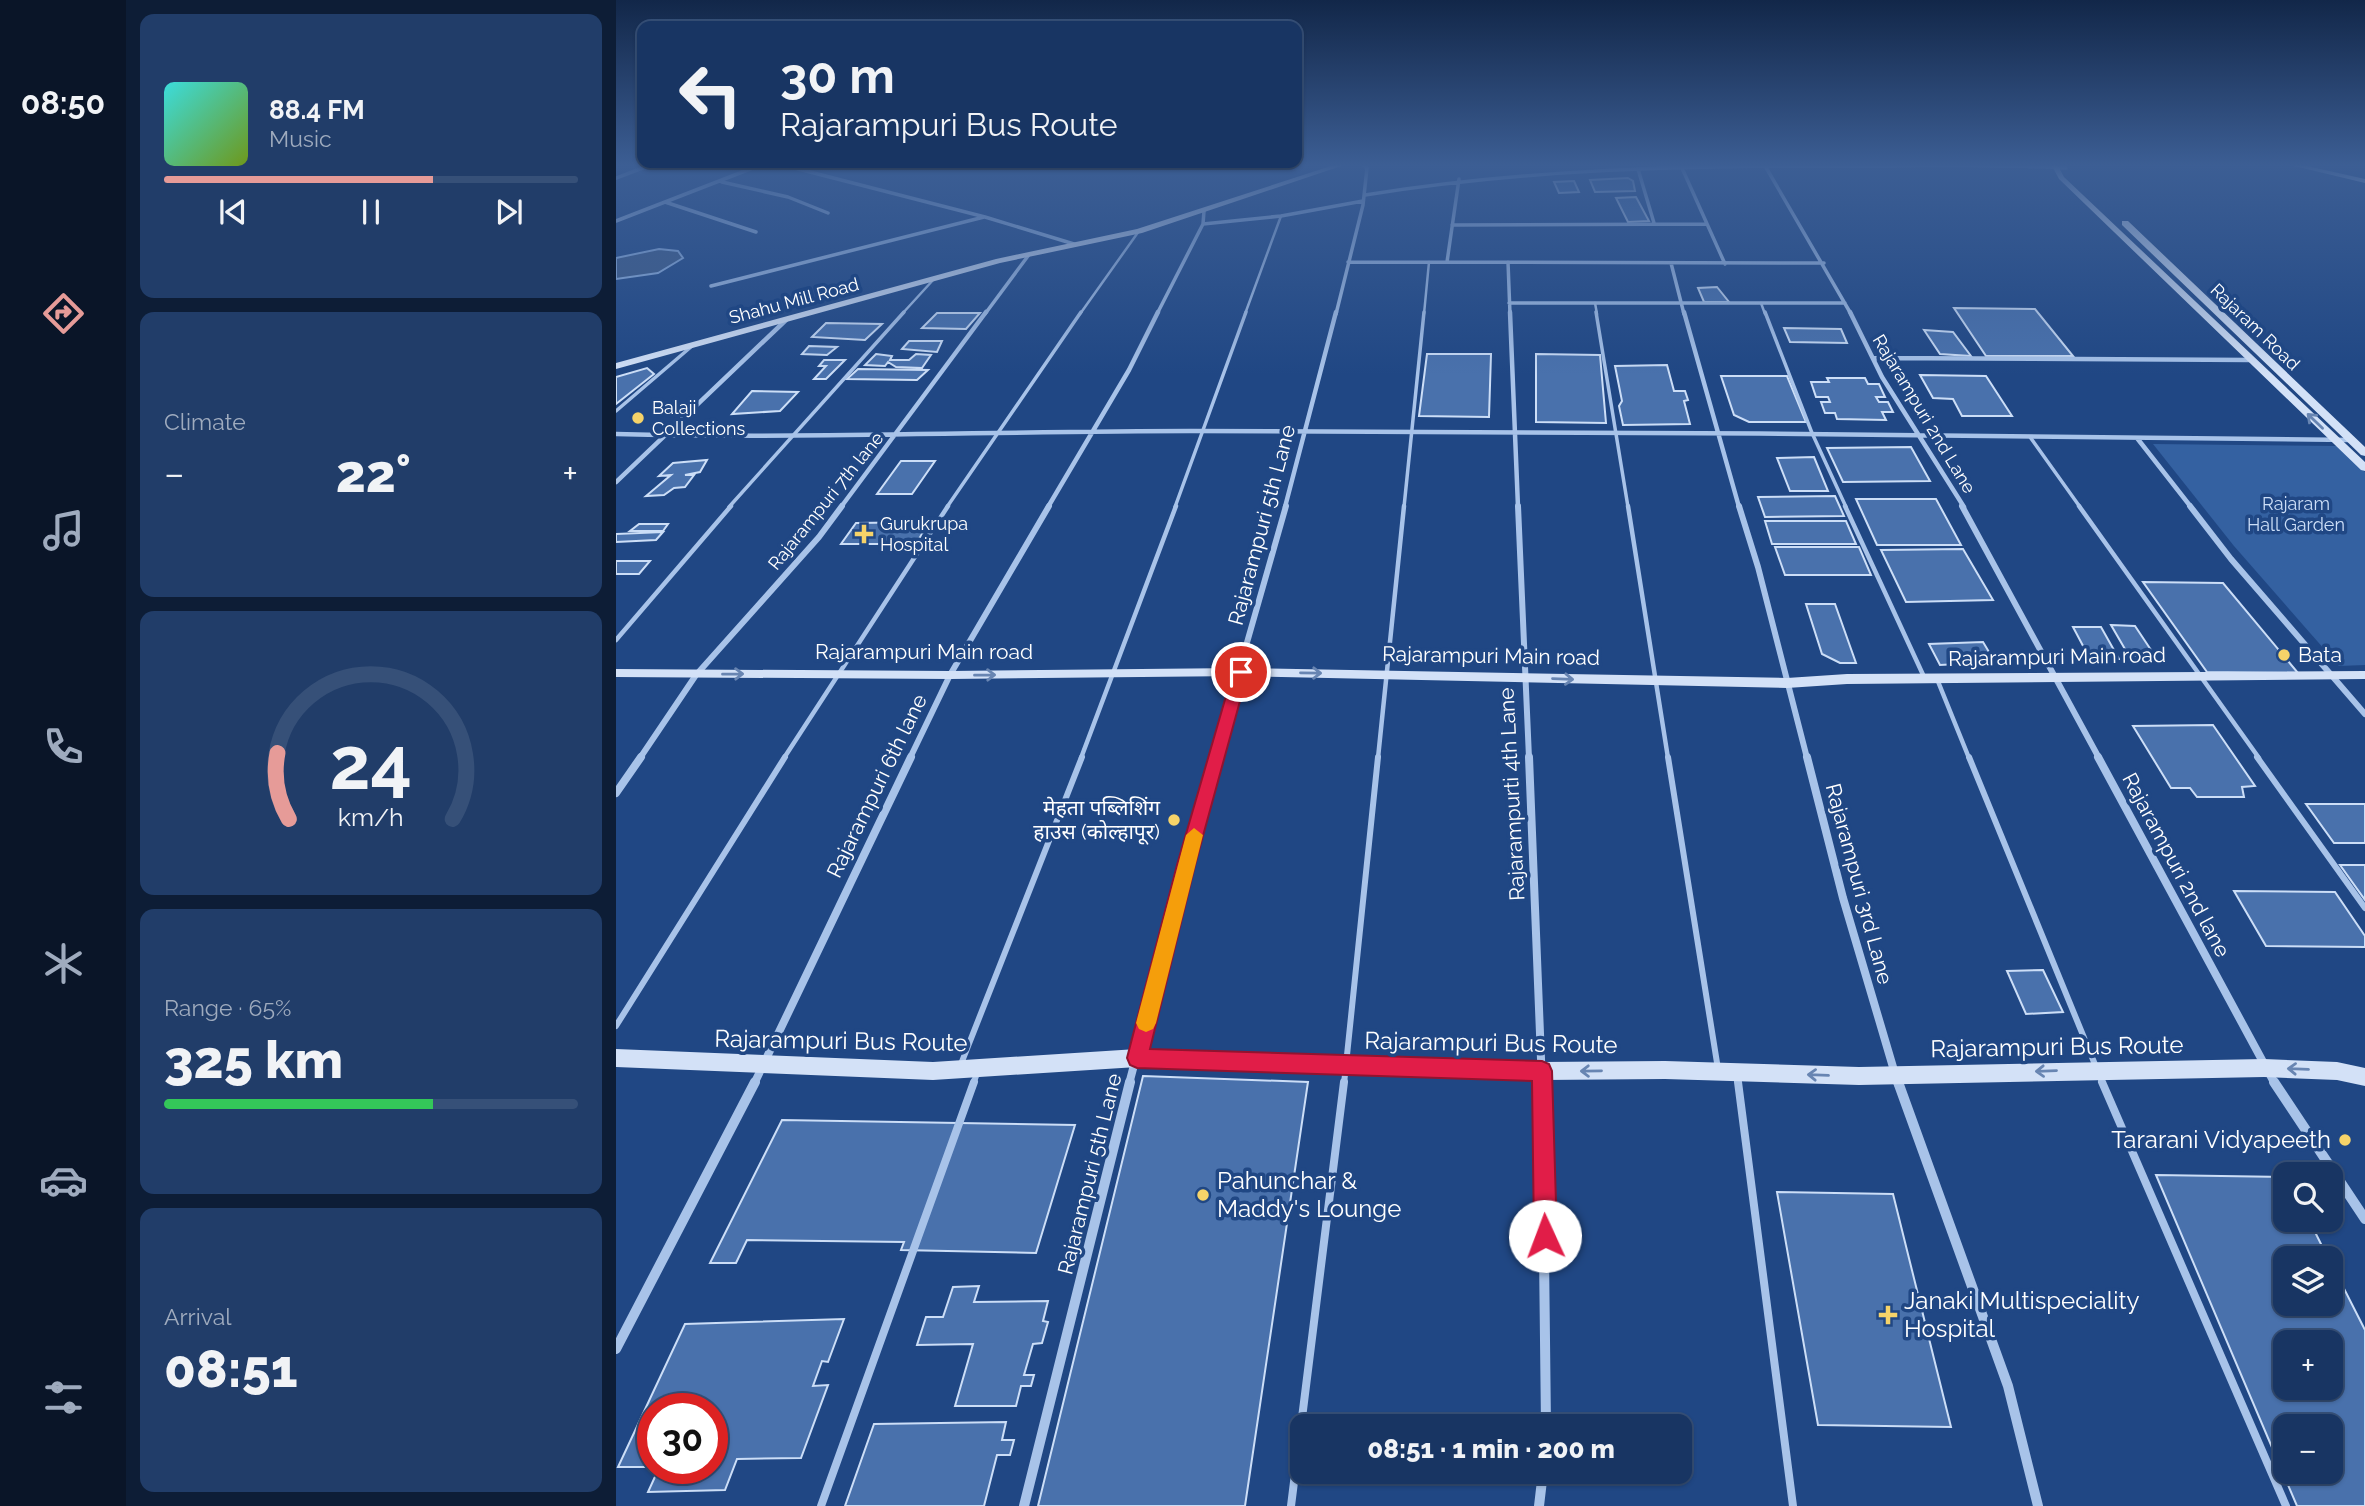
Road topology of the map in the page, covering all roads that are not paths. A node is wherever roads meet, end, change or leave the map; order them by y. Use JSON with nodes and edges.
{"nodes":[{"id":1,"x":916,"y":234,"type":"edge"},
{"id":2,"x":1041,"y":234,"type":"edge"},
{"id":3,"x":1122,"y":234,"type":"edge"},
{"id":4,"x":1137,"y":234,"type":"edge"},
{"id":5,"x":1198,"y":234,"type":"edge"},
{"id":6,"x":1275,"y":234,"type":"edge"},
{"id":7,"x":1355,"y":234,"type":"edge"},
{"id":8,"x":1451,"y":234,"type":"edge"},
{"id":9,"x":1712,"y":234,"type":"edge"},
{"id":10,"x":1807,"y":234,"type":"edge"},
{"id":11,"x":2123,"y":234,"type":"edge"},
{"id":12,"x":2136,"y":234,"type":"edge"},
{"id":13,"x":1073,"y":244,"type":"junction"},
{"id":14,"x":1028,"y":256,"type":"junction"},
{"id":15,"x":1348,"y":262,"type":"junction"},
{"id":16,"x":1429,"y":262,"type":"junction"},
{"id":17,"x":1447,"y":262,"type":"junction"},
{"id":18,"x":1508,"y":262,"type":"junction"},
{"id":19,"x":1671,"y":263,"type":"junction"},
{"id":20,"x":1824,"y":263,"type":"junction"},
{"id":21,"x":1725,"y":264,"type":"junction"},
{"id":22,"x":934,"y":279,"type":"junction"},
{"id":23,"x":710,"y":286,"type":"dead end"},
{"id":24,"x":1510,"y":303,"type":"junction"},
{"id":25,"x":1595,"y":303,"type":"junction"},
{"id":26,"x":1681,"y":303,"type":"junction"},
{"id":27,"x":1761,"y":303,"type":"junction"},
{"id":28,"x":1845,"y":303,"type":"junction"},
{"id":29,"x":786,"y":320,"type":"junction"},
{"id":30,"x":692,"y":346,"type":"junction"},
{"id":31,"x":1873,"y":358,"type":"junction"},
{"id":32,"x":2251,"y":360,"type":"junction"},
{"id":33,"x":616,"y":366,"type":"edge"},
{"id":34,"x":616,"y":411,"type":"edge"},
{"id":35,"x":997,"y":430,"type":"junction"},
{"id":36,"x":1306,"y":430,"type":"junction"},
{"id":37,"x":1411,"y":430,"type":"junction"},
{"id":38,"x":1093,"y":431,"type":"junction"},
{"id":39,"x":1205,"y":431,"type":"junction"},
{"id":40,"x":1514,"y":431,"type":"junction"},
{"id":41,"x":1614,"y":431,"type":"junction"},
{"id":42,"x":1715,"y":431,"type":"junction"},
{"id":43,"x":1812,"y":433,"type":"junction"},
{"id":44,"x":897,"y":434,"type":"junction"},
{"id":45,"x":616,"y":435,"type":"edge"},
{"id":46,"x":791,"y":435,"type":"junction"},
{"id":47,"x":1918,"y":435,"type":"junction"},
{"id":48,"x":664,"y":436,"type":"junction"},
{"id":49,"x":2030,"y":437,"type":"junction"},
{"id":50,"x":2137,"y":438,"type":"junction"},
{"id":51,"x":2335,"y":440,"type":"junction"},
{"id":52,"x":2351,"y":440,"type":"junction"},
{"id":53,"x":2365,"y":453,"type":"edge"},
{"id":54,"x":2365,"y":468,"type":"edge"},
{"id":55,"x":616,"y":482,"type":"edge"},
{"id":56,"x":616,"y":640,"type":"edge"},
{"id":57,"x":1241,"y":672,"type":"junction"},
{"id":58,"x":616,"y":673,"type":"edge"},
{"id":59,"x":838,"y":673,"type":"junction"},
{"id":60,"x":1115,"y":673,"type":"junction"},
{"id":61,"x":696,"y":675,"type":"junction"},
{"id":62,"x":950,"y":675,"type":"junction"},
{"id":63,"x":1387,"y":675,"type":"junction"},
{"id":64,"x":2365,"y":675,"type":"edge"},
{"id":65,"x":2199,"y":677,"type":"junction"},
{"id":66,"x":2334,"y":677,"type":"junction"},
{"id":67,"x":1524,"y":678,"type":"junction"},
{"id":68,"x":1931,"y":679,"type":"junction"},
{"id":69,"x":2057,"y":680,"type":"junction"},
{"id":70,"x":1656,"y":681,"type":"junction"},
{"id":71,"x":1787,"y":683,"type":"junction"},
{"id":72,"x":2365,"y":714,"type":"edge"},
{"id":73,"x":616,"y":793,"type":"edge"},
{"id":74,"x":2365,"y":908,"type":"edge"},
{"id":75,"x":616,"y":1026,"type":"edge"},
{"id":76,"x":616,"y":1058,"type":"edge"},
{"id":77,"x":1137,"y":1058,"type":"junction"},
{"id":78,"x":764,"y":1065,"type":"junction"},
{"id":79,"x":1346,"y":1065,"type":"junction"},
{"id":80,"x":979,"y":1068,"type":"junction"},
{"id":81,"x":2264,"y":1068,"type":"junction"},
{"id":82,"x":958,"y":1070,"type":"junction"},
{"id":83,"x":2097,"y":1070,"type":"junction"},
{"id":84,"x":1542,"y":1071,"type":"junction"},
{"id":85,"x":1727,"y":1072,"type":"junction"},
{"id":86,"x":1895,"y":1075,"type":"junction"},
{"id":87,"x":2365,"y":1077,"type":"edge"},
{"id":88,"x":2365,"y":1219,"type":"edge"},
{"id":89,"x":616,"y":1349,"type":"edge"},
{"id":90,"x":1546,"y":1414,"type":"edge"},
{"id":91,"x":1542,"y":1484,"type":"edge"},
{"id":92,"x":821,"y":1506,"type":"edge"},
{"id":93,"x":1024,"y":1506,"type":"edge"},
{"id":94,"x":1291,"y":1506,"type":"edge"},
{"id":95,"x":1539,"y":1506,"type":"edge"},
{"id":96,"x":1793,"y":1506,"type":"edge"},
{"id":97,"x":2038,"y":1506,"type":"edge"},
{"id":98,"x":2286,"y":1506,"type":"edge"}],
"edges":[{"from":1,"to":23,"type":"street"},
{"from":2,"to":13,"type":"street"},
{"from":3,"to":13,"type":"main road","name":"Shahu Mill Road"},
{"from":4,"to":35,"type":"lane"},
{"from":5,"to":38,"type":"street","name":"Rajarampuri 6th lane"},
{"from":6,"to":39,"type":"lane"},
{"from":7,"to":15,"type":"street","name":"Rajarampuri 5th Lane"},
{"from":8,"to":17,"type":"street"},
{"from":9,"to":21,"type":"street"},
{"from":10,"to":20,"type":"street","name":"Rajarampuri 2nd Lane"},
{"from":11,"to":32,"type":"main road"},
{"from":12,"to":52,"type":"main road","name":"Rajaram Road"},
{"from":13,"to":14,"type":"main road","name":"Shahu Mill Road"},
{"from":14,"to":22,"type":"main road","name":"Shahu Mill Road"},
{"from":14,"to":44,"type":"street","name":"Rajarampuri 7th lane"},
{"from":15,"to":16,"type":"street"},
{"from":15,"to":36,"type":"street","name":"Rajarampuri 5th Lane"},
{"from":16,"to":17,"type":"street"},
{"from":16,"to":37,"type":"lane"},
{"from":17,"to":18,"type":"street"},
{"from":18,"to":19,"type":"street"},
{"from":18,"to":24,"type":"street","name":"Rajarampurti 4th Lane"},
{"from":19,"to":21,"type":"street"},
{"from":19,"to":26,"type":"street","name":"Rajarampuri 3rd Lane"},
{"from":20,"to":21,"type":"street"},
{"from":20,"to":28,"type":"street","name":"Rajarampuri 2nd Lane"},
{"from":22,"to":29,"type":"main road","name":"Shahu Mill Road"},
{"from":22,"to":46,"type":"lane"},
{"from":24,"to":25,"type":"street"},
{"from":24,"to":40,"type":"street","name":"Rajarampurti 4th Lane"},
{"from":25,"to":26,"type":"street"},
{"from":25,"to":41,"type":"lane"},
{"from":26,"to":27,"type":"street"},
{"from":26,"to":42,"type":"street","name":"Rajarampuri 3rd Lane"},
{"from":27,"to":28,"type":"street"},
{"from":27,"to":43,"type":"lane"},
{"from":28,"to":31,"type":"street","name":"Rajarampuri 2nd Lane"},
{"from":29,"to":30,"type":"main road","name":"Shahu Mill Road"},
{"from":29,"to":48,"type":"street"},
{"from":30,"to":33,"type":"main road","name":"Shahu Mill Road"},
{"from":30,"to":34,"type":"lane"},
{"from":31,"to":32,"type":"street"},
{"from":31,"to":47,"type":"street","name":"Rajarampuri 2nd Lane"},
{"from":51,"to":32,"type":"main road","one_way":true},
{"from":35,"to":38,"type":"street"},
{"from":35,"to":44,"type":"street"},
{"from":35,"to":59,"type":"lane"},
{"from":36,"to":37,"type":"street"},
{"from":36,"to":39,"type":"street"},
{"from":36,"to":57,"type":"street","name":"Rajarampuri 5th Lane"},
{"from":37,"to":40,"type":"street"},
{"from":37,"to":63,"type":"lane"},
{"from":38,"to":39,"type":"street"},
{"from":38,"to":62,"type":"street","name":"Rajarampuri 6th lane"},
{"from":39,"to":60,"type":"lane"},
{"from":40,"to":41,"type":"street"},
{"from":40,"to":67,"type":"street","name":"Rajarampurti 4th Lane"},
{"from":41,"to":42,"type":"street"},
{"from":41,"to":70,"type":"lane"},
{"from":42,"to":43,"type":"street"},
{"from":42,"to":71,"type":"street","name":"Rajarampuri 3rd Lane"},
{"from":43,"to":47,"type":"street"},
{"from":43,"to":68,"type":"lane"},
{"from":44,"to":46,"type":"street"},
{"from":44,"to":61,"type":"street","name":"Rajarampuri 7th lane"},
{"from":45,"to":48,"type":"street"},
{"from":46,"to":48,"type":"street"},
{"from":46,"to":56,"type":"lane"},
{"from":47,"to":49,"type":"street"},
{"from":47,"to":69,"type":"street","name":"Rajarampuri 2nd Lane"},
{"from":48,"to":55,"type":"street"},
{"from":49,"to":50,"type":"street"},
{"from":49,"to":65,"type":"lane"},
{"from":50,"to":51,"type":"street"},
{"from":50,"to":66,"type":"street"},
{"from":51,"to":52,"type":"street"},
{"from":51,"to":54,"type":"main road"},
{"from":52,"to":53,"type":"main road","name":"Rajaram Road"},
{"from":57,"to":60,"type":"main road","name":"Rajarampuri Main road"},
{"from":57,"to":63,"type":"main road","name":"Rajarampuri Main road","one_way":true},
{"from":57,"to":77,"type":"street","name":"Rajarampuri 5th Lane"},
{"from":58,"to":61,"type":"main road","name":"Rajarampuri Main road"},
{"from":61,"to":59,"type":"main road","name":"Rajarampuri Main road","one_way":true},
{"from":59,"to":62,"type":"main road","name":"Rajarampuri Main road"},
{"from":59,"to":75,"type":"lane"},
{"from":62,"to":60,"type":"main road","name":"Rajarampuri Main road","one_way":true},
{"from":60,"to":82,"type":"lane"},
{"from":61,"to":73,"type":"street","name":"Rajarampuri 7th lane"},
{"from":62,"to":78,"type":"street","name":"Rajarampuri 6th lane"},
{"from":63,"to":67,"type":"main road","name":"Rajarampuri Main road"},
{"from":63,"to":79,"type":"lane"},
{"from":64,"to":66,"type":"main road","name":"Rajarampuri Main road"},
{"from":65,"to":66,"type":"main road","name":"Rajarampuri Main road"},
{"from":65,"to":69,"type":"main road","name":"Rajarampuri Main road"},
{"from":65,"to":74,"type":"lane"},
{"from":66,"to":72,"type":"street"},
{"from":67,"to":70,"type":"main road","name":"Rajarampuri Main road","one_way":true},
{"from":67,"to":84,"type":"street","name":"Rajarampurti 4th Lane"},
{"from":68,"to":69,"type":"main road","name":"Rajarampuri Main road"},
{"from":68,"to":71,"type":"main road","name":"Rajarampuri Main road"},
{"from":68,"to":83,"type":"lane"},
{"from":69,"to":81,"type":"street","name":"Rajarampuri 2nd lane"},
{"from":70,"to":71,"type":"main road","name":"Rajarampuri Main road"},
{"from":70,"to":85,"type":"lane"},
{"from":71,"to":86,"type":"street","name":"Rajarampuri 3rd Lane"},
{"from":76,"to":78,"type":"main road","name":"Rajarampuri Bus Route"},
{"from":77,"to":79,"type":"main road","name":"Rajarampuri Bus Route"},
{"from":77,"to":80,"type":"main road","name":"Rajarampuri Bus Route"},
{"from":77,"to":93,"type":"street","name":"Rajarampuri 5th Lane"},
{"from":78,"to":82,"type":"main road","name":"Rajarampuri Bus Route"},
{"from":78,"to":89,"type":"street","name":"Rajarampuri 6th lane"},
{"from":79,"to":84,"type":"main road","name":"Rajarampuri Bus Route"},
{"from":79,"to":94,"type":"lane"},
{"from":80,"to":82,"type":"main road","name":"Rajarampuri Bus Route"},
{"from":80,"to":92,"type":"lane"},
{"from":81,"to":83,"type":"main road","name":"Rajarampuri Bus Route"},
{"from":87,"to":81,"type":"main road","name":"Rajarampuri Bus Route","one_way":true},
{"from":81,"to":88,"type":"street","name":"Rajarampuri 2nd lane"},
{"from":83,"to":86,"type":"main road","name":"Rajarampuri Bus Route","one_way":true},
{"from":83,"to":98,"type":"lane"},
{"from":85,"to":84,"type":"main road","name":"Rajarampuri Bus Route","one_way":true},
{"from":84,"to":90,"type":"street","name":"Rajarampurti 4th Lane"},
{"from":86,"to":85,"type":"main road","name":"Rajarampuri Bus Route","one_way":true},
{"from":85,"to":96,"type":"lane"},
{"from":86,"to":97,"type":"street","name":"Rajarampuri 3rd Lane"},
{"from":91,"to":95,"type":"street"}]}
